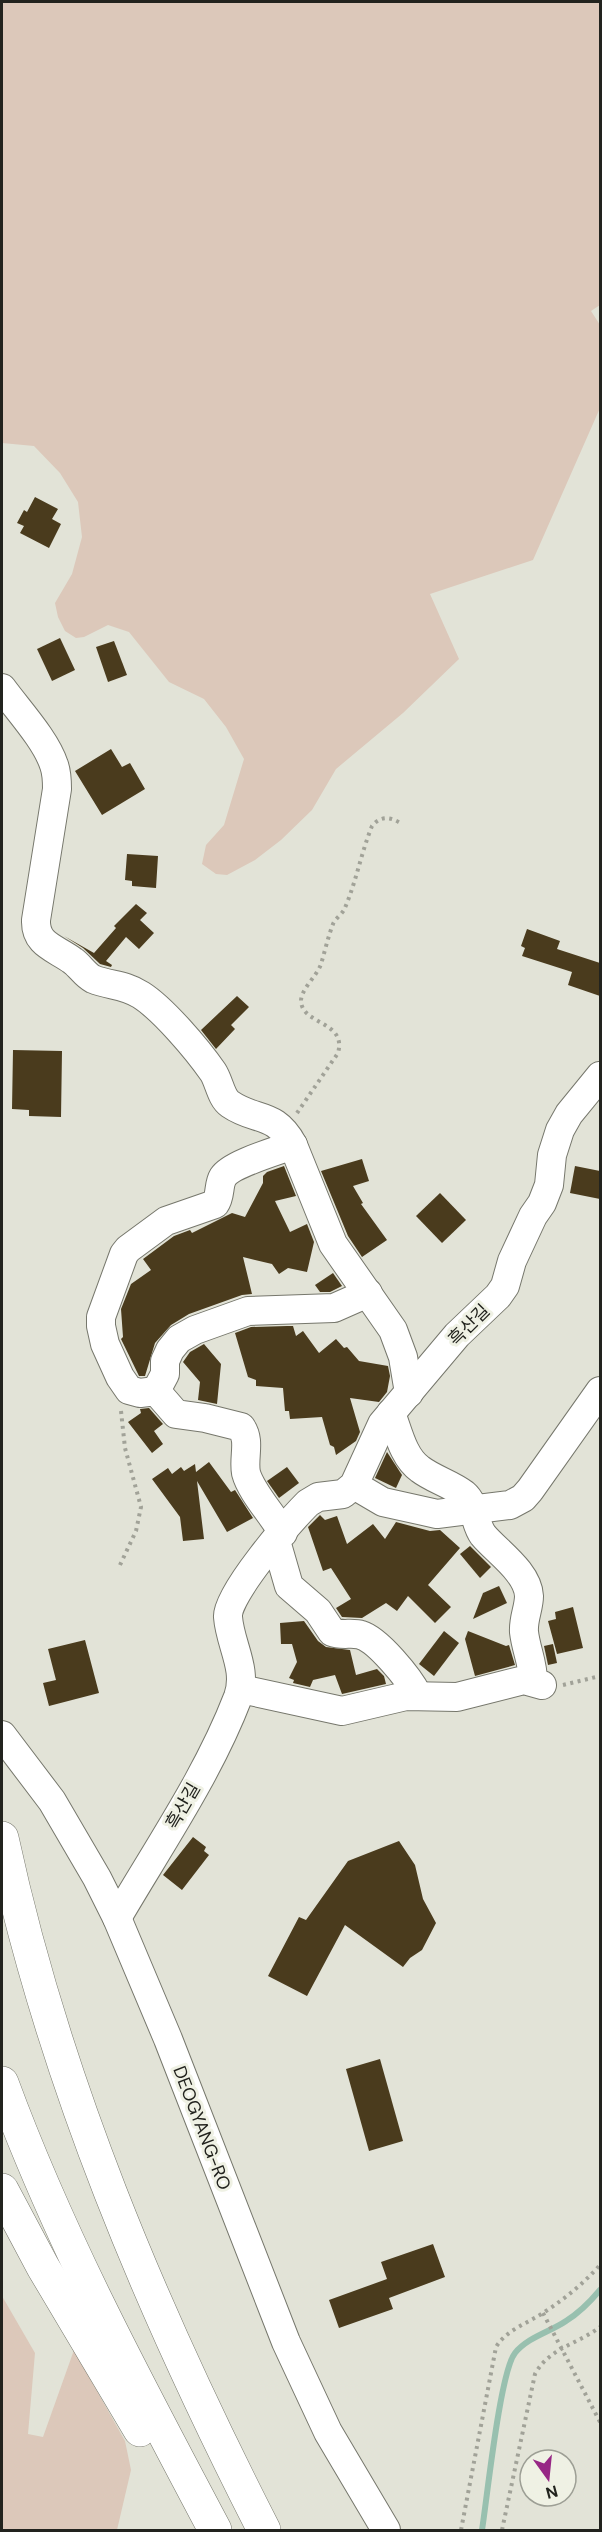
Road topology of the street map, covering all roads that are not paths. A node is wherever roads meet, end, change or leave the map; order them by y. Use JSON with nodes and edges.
{"nodes":[{"id":1,"x":2,"y":688,"type":"edge"},
{"id":2,"x":600,"y":1076,"type":"edge"},
{"id":3,"x":289,"y":1138,"type":"junction"},
{"id":4,"x":368,"y":1293,"type":"junction"},
{"id":5,"x":156,"y":1391,"type":"junction"},
{"id":6,"x":600,"y":1391,"type":"edge"},
{"id":7,"x":400,"y":1403,"type":"junction"},
{"id":8,"x":354,"y":1485,"type":"junction"},
{"id":9,"x":473,"y":1509,"type":"junction"},
{"id":10,"x":279,"y":1537,"type":"junction"},
{"id":11,"x":241,"y":1689,"type":"junction"},
{"id":12,"x":417,"y":1694,"type":"junction"},
{"id":13,"x":2,"y":1735,"type":"edge"},
{"id":14,"x":2,"y":1838,"type":"edge"},
{"id":15,"x":117,"y":1918,"type":"junction"},
{"id":16,"x":2,"y":2083,"type":"edge"},
{"id":17,"x":2,"y":2190,"type":"edge"},
{"id":18,"x":208,"y":2530,"type":"edge"},
{"id":19,"x":215,"y":2530,"type":"edge"},
{"id":20,"x":264,"y":2530,"type":"edge"},
{"id":21,"x":386,"y":2530,"type":"edge"}],
"edges":[{"from":1,"to":3,"type":"street"},
{"from":2,"to":7,"type":"street","name":"흑산길"},
{"from":3,"to":4,"type":"street"},
{"from":3,"to":5,"type":"street"},
{"from":4,"to":5,"type":"street"},
{"from":4,"to":7,"type":"street"},
{"from":5,"to":10,"type":"street"},
{"from":6,"to":9,"type":"street"},
{"from":7,"to":8,"type":"street","name":"흑산길"},
{"from":7,"to":9,"type":"street"},
{"from":8,"to":9,"type":"street"},
{"from":8,"to":10,"type":"street","name":"흑산길"},
{"from":9,"to":12,"type":"street"},
{"from":10,"to":11,"type":"street","name":"흑산길"},
{"from":10,"to":12,"type":"street"},
{"from":11,"to":12,"type":"street"},
{"from":11,"to":15,"type":"street","name":"흑산길"},
{"from":13,"to":15,"type":"street","name":"DEOGYANG-RO"},
{"from":14,"to":20,"type":"main road"},
{"from":15,"to":21,"type":"street","name":"DEOGYANG-RO"},
{"from":16,"to":19,"type":"main road"},
{"from":17,"to":18,"type":"main road"}]}
